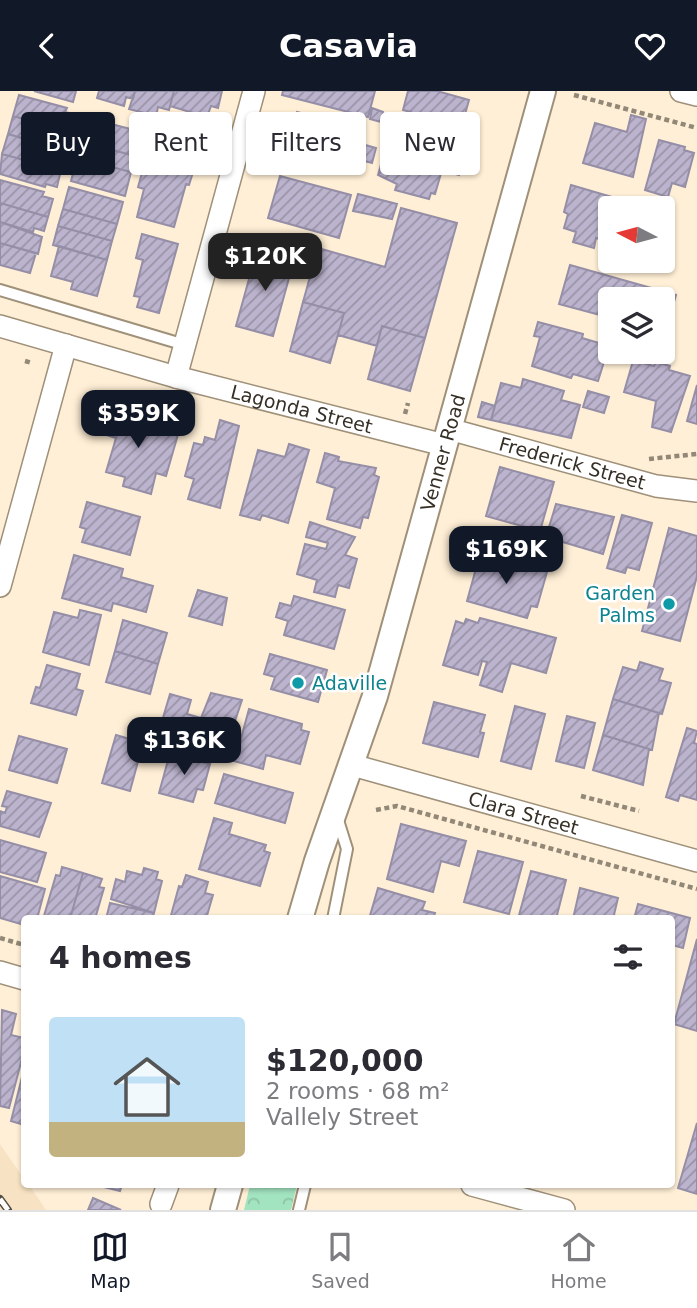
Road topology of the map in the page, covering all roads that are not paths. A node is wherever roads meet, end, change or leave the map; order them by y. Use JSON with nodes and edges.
{"nodes":[{"id":1,"x":254,"y":91,"type":"edge"},
{"id":2,"x":543,"y":91,"type":"edge"},
{"id":3,"x":681,"y":91,"type":"edge"},
{"id":4,"x":697,"y":95,"type":"edge"},
{"id":5,"x":0,"y":290,"type":"edge"},
{"id":6,"x":0,"y":326,"type":"edge"},
{"id":7,"x":66,"y":345,"type":"junction"},
{"id":8,"x":186,"y":345,"type":"junction"},
{"id":9,"x":176,"y":377,"type":"junction"},
{"id":10,"x":447,"y":437,"type":"junction"},
{"id":11,"x":697,"y":491,"type":"edge"},
{"id":12,"x":0,"y":586,"type":"edge"},
{"id":13,"x":352,"y":765,"type":"junction"},
{"id":14,"x":335,"y":811,"type":"junction"},
{"id":15,"x":697,"y":861,"type":"edge"},
{"id":16,"x":301,"y":915,"type":"edge"},
{"id":17,"x":334,"y":915,"type":"edge"},
{"id":18,"x":0,"y":972,"type":"edge"},
{"id":19,"x":21,"y":978,"type":"edge"},
{"id":20,"x":229,"y":1188,"type":"edge"},
{"id":21,"x":304,"y":1188,"type":"edge"},
{"id":22,"x":483,"y":1188,"type":"edge"},
{"id":23,"x":223,"y":1210,"type":"edge"},
{"id":24,"x":299,"y":1210,"type":"edge"},
{"id":25,"x":564,"y":1210,"type":"edge"}],
"edges":[{"from":1,"to":8,"type":"street"},
{"from":2,"to":10,"type":"street","name":"Venner Road"},
{"from":3,"to":4,"type":"street"},
{"from":5,"to":8,"type":"lane"},
{"from":6,"to":7,"type":"street","name":"Lagonda Street"},
{"from":7,"to":9,"type":"street","name":"Lagonda Street"},
{"from":7,"to":12,"type":"street"},
{"from":8,"to":9,"type":"street"},
{"from":9,"to":10,"type":"street","name":"Lagonda Street"},
{"from":10,"to":11,"type":"street","name":"Frederick Street"},
{"from":10,"to":13,"type":"street","name":"Venner Road"},
{"from":13,"to":14,"type":"street","name":"Venner Road"},
{"from":13,"to":15,"type":"street","name":"Clara Street"},
{"from":14,"to":16,"type":"street","name":"Venner Road"},
{"from":14,"to":17,"type":"lane"},
{"from":18,"to":19,"type":"street"},
{"from":20,"to":23,"type":"street"},
{"from":21,"to":24,"type":"lane"},
{"from":22,"to":25,"type":"street"}]}
